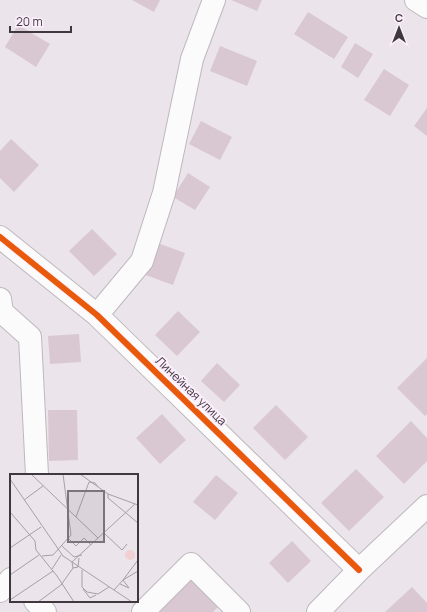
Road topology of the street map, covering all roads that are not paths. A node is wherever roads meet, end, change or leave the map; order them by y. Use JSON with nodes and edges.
{"nodes":[{"id":1,"x":214,"y":0,"type":"edge"},
{"id":2,"x":416,"y":0,"type":"edge"},
{"id":3,"x":427,"y":7,"type":"edge"},
{"id":4,"x":0,"y":237,"type":"edge"},
{"id":5,"x":0,"y":299,"type":"edge"},
{"id":6,"x":97,"y":315,"type":"junction"},
{"id":7,"x":37,"y":474,"type":"edge"},
{"id":8,"x":427,"y":506,"type":"edge"},
{"id":9,"x":359,"y":570,"type":"junction"},
{"id":10,"x":10,"y":580,"type":"edge"},
{"id":11,"x":0,"y":590,"type":"edge"},
{"id":12,"x":36,"y":602,"type":"edge"},
{"id":13,"x":45,"y":612,"type":"edge"},
{"id":14,"x":143,"y":612,"type":"edge"},
{"id":15,"x":238,"y":612,"type":"edge"},
{"id":16,"x":318,"y":612,"type":"edge"}],
"edges":[{"from":1,"to":6,"type":"street"},
{"from":2,"to":3,"type":"street"},
{"from":4,"to":6,"type":"street","name":"Линейная улица"},
{"from":5,"to":7,"type":"street"},
{"from":6,"to":9,"type":"street","name":"Линейная улица"},
{"from":8,"to":9,"type":"street"},
{"from":9,"to":16,"type":"street"},
{"from":10,"to":11,"type":"street"},
{"from":12,"to":13,"type":"street"},
{"from":14,"to":15,"type":"street"}]}
